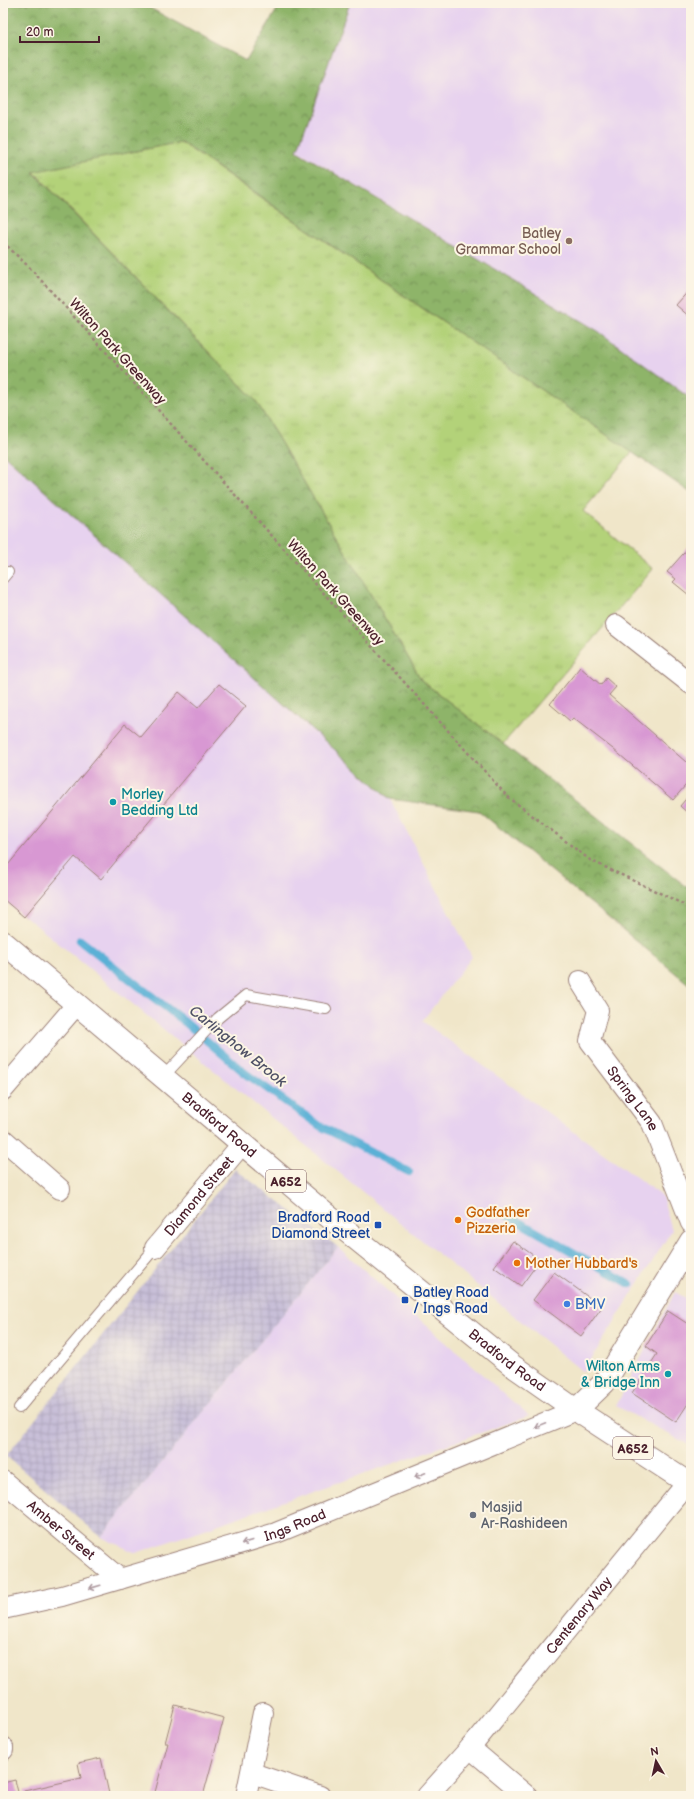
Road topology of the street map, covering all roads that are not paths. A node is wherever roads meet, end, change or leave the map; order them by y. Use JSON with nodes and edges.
{"nodes":[{"id":1,"x":616,"y":625,"type":"dead end"},
{"id":2,"x":691,"y":684,"type":"edge"},
{"id":3,"x":3,"y":942,"type":"edge"},
{"id":4,"x":580,"y":981,"type":"dead end"},
{"id":5,"x":77,"y":1004,"type":"junction"},
{"id":6,"x":326,"y":1009,"type":"dead end"},
{"id":7,"x":163,"y":1077,"type":"junction"},
{"id":8,"x":3,"y":1090,"type":"edge"},
{"id":9,"x":3,"y":1139,"type":"edge"},
{"id":10,"x":242,"y":1144,"type":"junction"},
{"id":11,"x":60,"y":1189,"type":"dead end"},
{"id":12,"x":691,"y":1223,"type":"edge"},
{"id":13,"x":691,"y":1241,"type":"edge"},
{"id":14,"x":155,"y":1248,"type":"joint"},
{"id":15,"x":19,"y":1408,"type":"dead end"},
{"id":16,"x":576,"y":1410,"type":"junction"},
{"id":17,"x":3,"y":1481,"type":"edge"},
{"id":18,"x":689,"y":1484,"type":"edge"},
{"id":19,"x":120,"y":1579,"type":"junction"},
{"id":20,"x":3,"y":1609,"type":"edge"},
{"id":21,"x":263,"y":1713,"type":"dead end"},
{"id":22,"x":470,"y":1748,"type":"junction"},
{"id":23,"x":252,"y":1773,"type":"junction"},
{"id":24,"x":246,"y":1796,"type":"edge"},
{"id":25,"x":320,"y":1796,"type":"edge"},
{"id":26,"x":427,"y":1796,"type":"edge"},
{"id":27,"x":527,"y":1796,"type":"edge"}],
"edges":[{"from":1,"to":2,"type":"street"},
{"from":3,"to":5,"type":"main road","name":"Bradford Road","number":"A652"},
{"from":4,"to":12,"type":"street","name":"Spring Lane"},
{"from":5,"to":7,"type":"main road","name":"Bradford Road","number":"A652"},
{"from":5,"to":8,"type":"street"},
{"from":6,"to":7,"type":"lane"},
{"from":7,"to":10,"type":"main road","name":"Bradford Road","number":"A652"},
{"from":9,"to":11,"type":"street"},
{"from":10,"to":14,"type":"street","name":"Diamond Street"},
{"from":10,"to":16,"type":"main road","name":"Bradford Road","number":"A652"},
{"from":13,"to":16,"type":"main road"},
{"from":14,"to":15,"type":"lane"},
{"from":16,"to":18,"type":"main road","name":"Bradford Road","number":"A652"},
{"from":16,"to":19,"type":"street","name":"Ings Road","one_way":true},
{"from":17,"to":19,"type":"street","name":"Amber Street"},
{"from":18,"to":22,"type":"street","name":"Centenary Way"},
{"from":19,"to":20,"type":"street","name":"Ings Road","one_way":true},
{"from":21,"to":23,"type":"street"},
{"from":22,"to":26,"type":"street","name":"Centenary Way"},
{"from":22,"to":27,"type":"street"},
{"from":23,"to":24,"type":"street"},
{"from":23,"to":25,"type":"street"}]}
